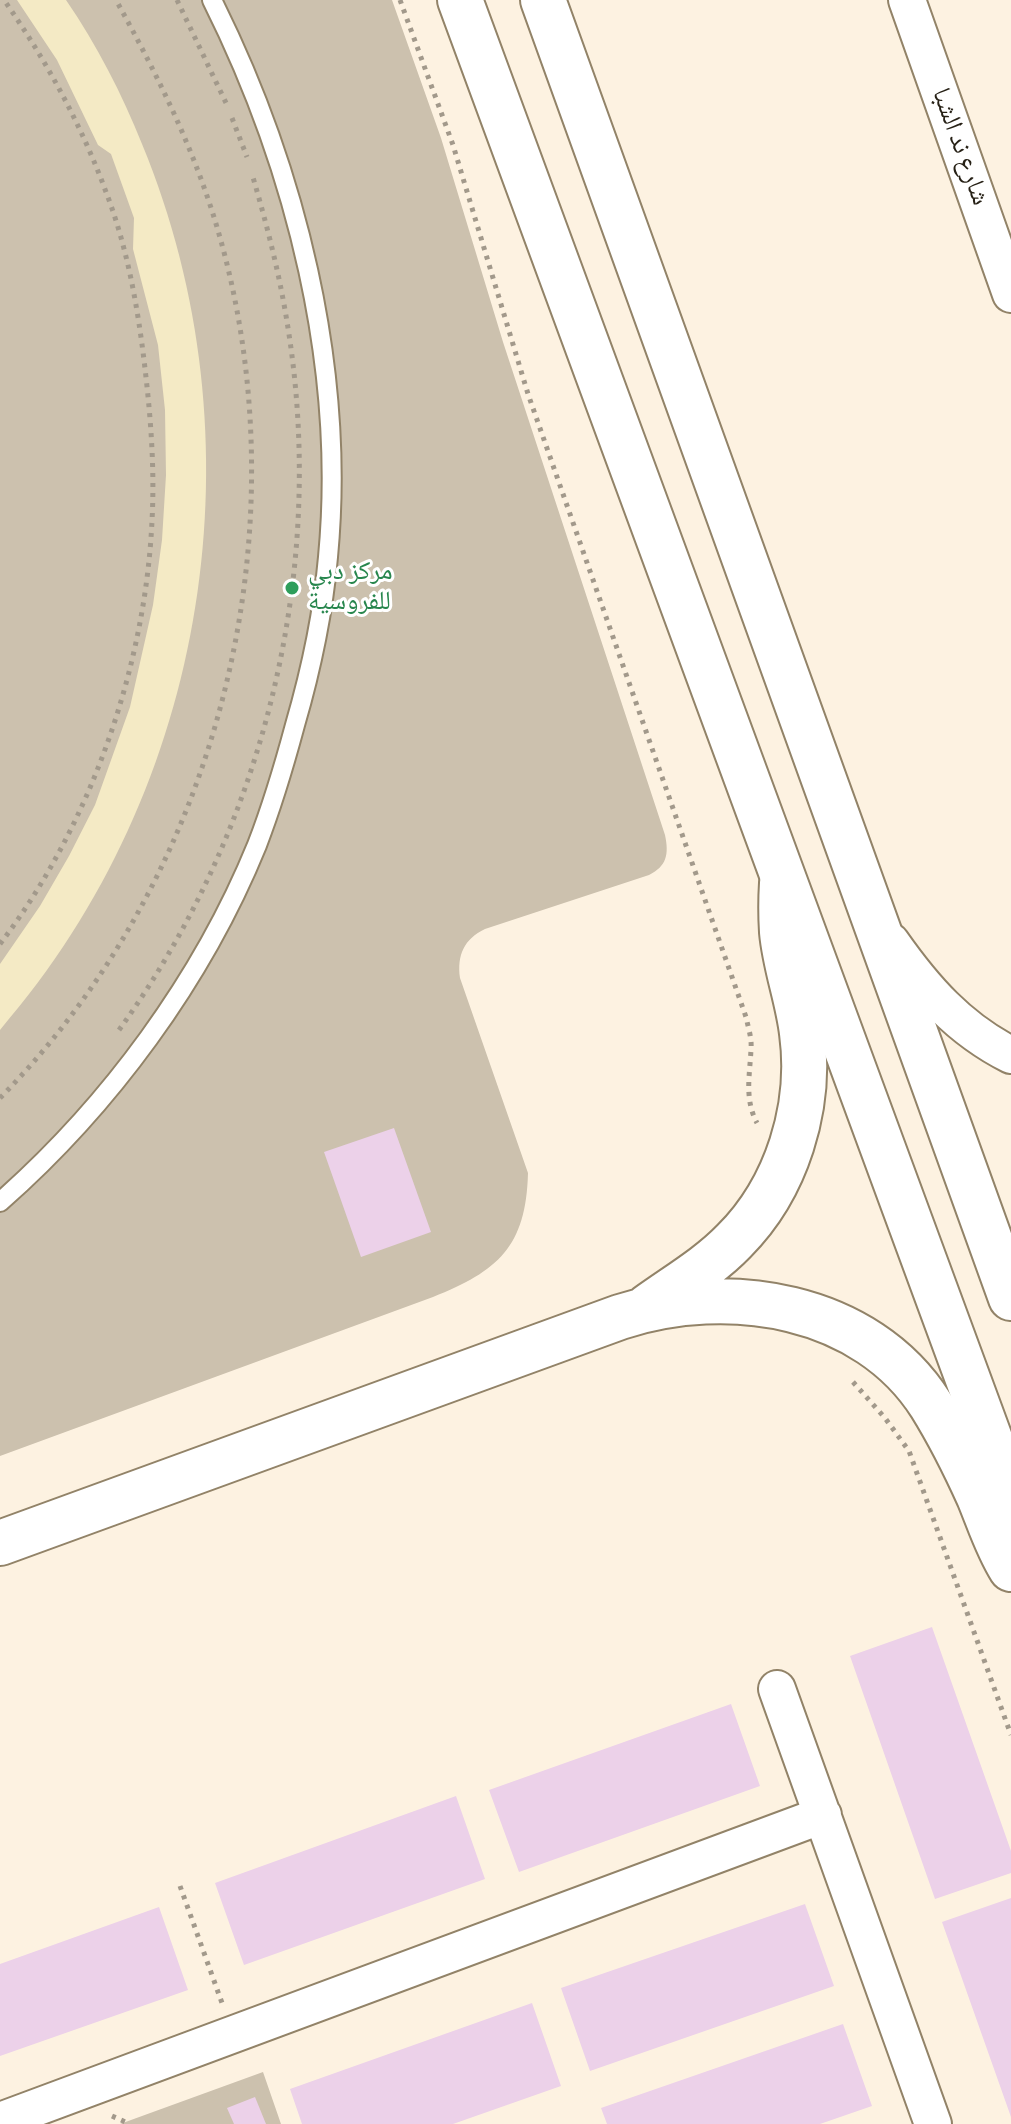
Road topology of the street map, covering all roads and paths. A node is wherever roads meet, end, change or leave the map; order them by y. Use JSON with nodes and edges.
{"nodes":[{"id":1,"x":4,"y":0,"type":"edge"},
{"id":2,"x":116,"y":0,"type":"edge"},
{"id":3,"x":177,"y":0,"type":"edge"},
{"id":4,"x":212,"y":0,"type":"edge"},
{"id":5,"x":400,"y":0,"type":"edge"},
{"id":6,"x":460,"y":0,"type":"edge"},
{"id":7,"x":543,"y":0,"type":"edge"},
{"id":8,"x":907,"y":0,"type":"edge"},
{"id":9,"x":1011,"y":294,"type":"edge"},
{"id":10,"x":782,"y":875,"type":"junction"},
{"id":11,"x":878,"y":923,"type":"junction"},
{"id":12,"x":0,"y":944,"type":"edge"},
{"id":13,"x":113,"y":1038,"type":"dead end"},
{"id":14,"x":1011,"y":1055,"type":"edge"},
{"id":15,"x":0,"y":1098,"type":"edge"},
{"id":16,"x":763,"y":1133,"type":"dead end"},
{"id":17,"x":0,"y":1202,"type":"edge"},
{"id":18,"x":1011,"y":1298,"type":"edge"},
{"id":19,"x":642,"y":1310,"type":"junction"},
{"id":20,"x":852,"y":1380,"type":"dead end"},
{"id":21,"x":1011,"y":1496,"type":"edge"},
{"id":22,"x":0,"y":1543,"type":"edge"},
{"id":23,"x":1011,"y":1569,"type":"edge"},
{"id":24,"x":777,"y":1689,"type":"dead end"},
{"id":25,"x":1011,"y":1735,"type":"edge"},
{"id":26,"x":823,"y":1815,"type":"junction"},
{"id":27,"x":180,"y":1886,"type":"dead end"},
{"id":28,"x":234,"y":2034,"type":"junction"},
{"id":29,"x":0,"y":2121,"type":"edge"},
{"id":30,"x":933,"y":2124,"type":"edge"}],
"edges":[{"from":1,"to":12,"type":"path"},
{"from":2,"to":15,"type":"path"},
{"from":3,"to":13,"type":"path"},
{"from":4,"to":17,"type":"lane"},
{"from":5,"to":16,"type":"path"},
{"from":6,"to":10,"type":"main road"},
{"from":7,"to":11,"type":"main road"},
{"from":8,"to":9,"type":"street","name":"شارع ند الشبا"},
{"from":10,"to":19,"type":"main road"},
{"from":10,"to":21,"type":"main road"},
{"from":11,"to":14,"type":"street"},
{"from":11,"to":18,"type":"main road"},
{"from":19,"to":22,"type":"main road"},
{"from":19,"to":23,"type":"main road"},
{"from":20,"to":25,"type":"path"},
{"from":24,"to":26,"type":"street"},
{"from":26,"to":28,"type":"street"},
{"from":26,"to":30,"type":"street"},
{"from":27,"to":28,"type":"path"},
{"from":28,"to":29,"type":"street"}]}
